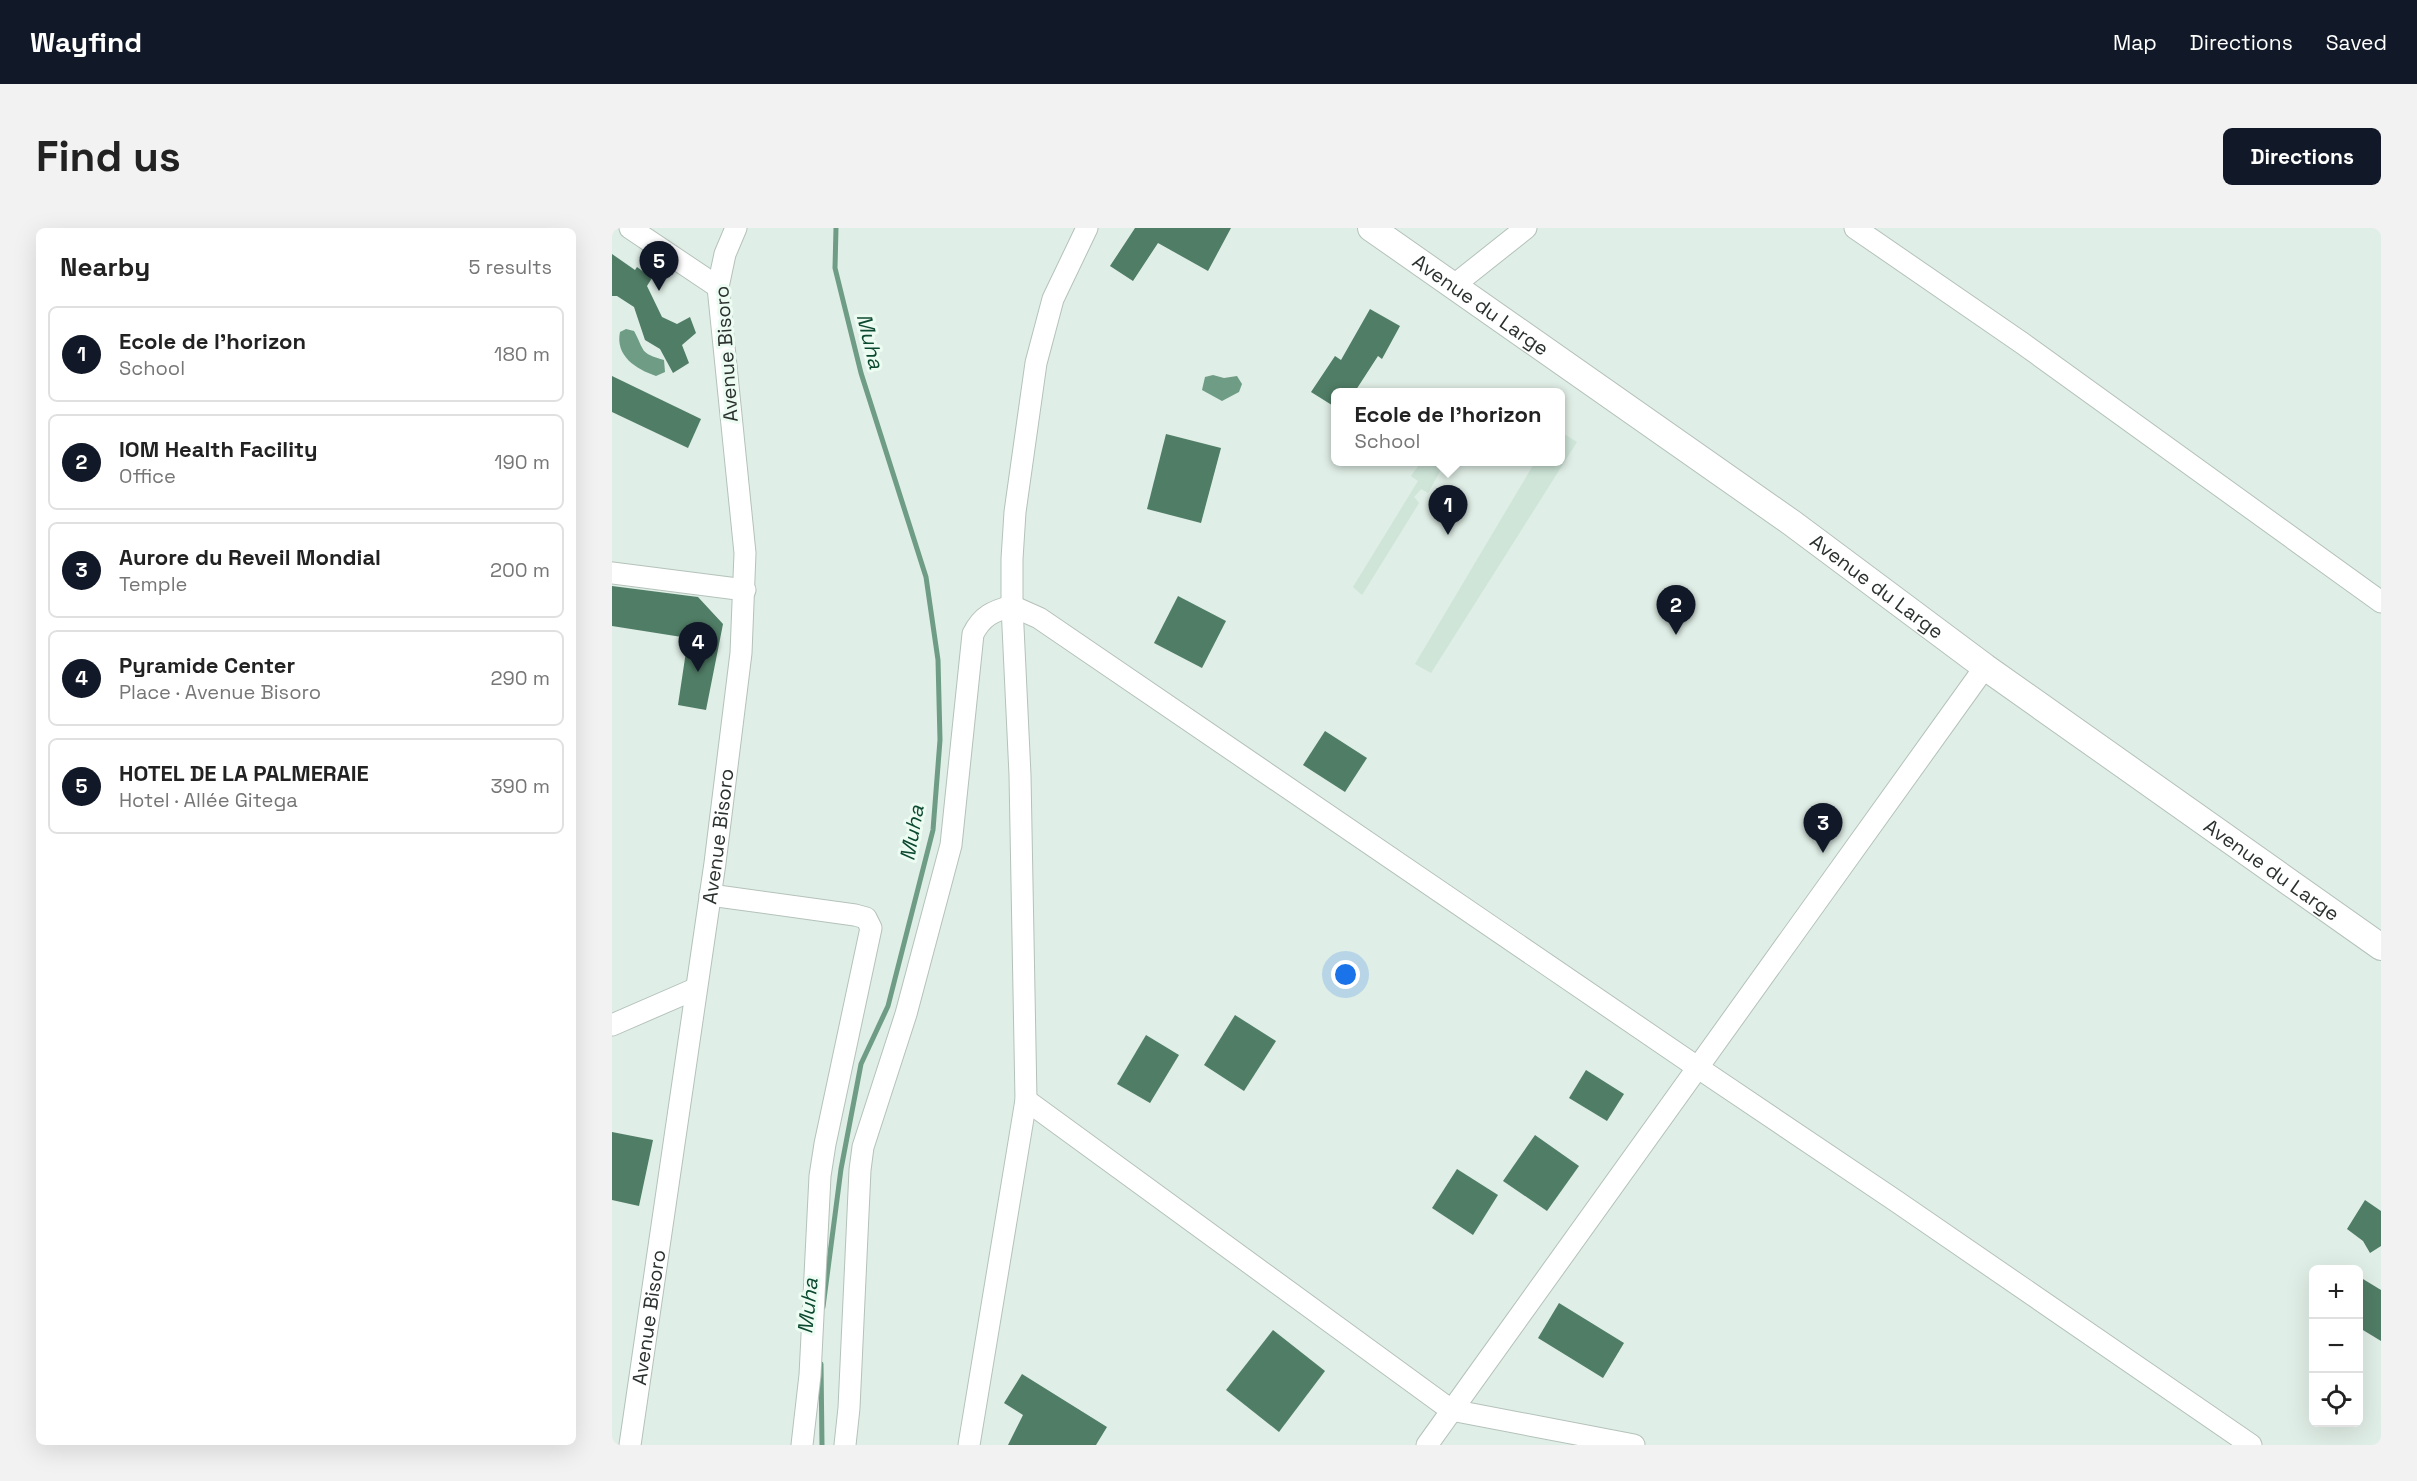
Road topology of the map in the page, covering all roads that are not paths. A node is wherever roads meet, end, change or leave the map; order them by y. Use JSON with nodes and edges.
{"nodes":[{"id":1,"x":630,"y":228,"type":"edge"},
{"id":2,"x":736,"y":228,"type":"edge"},
{"id":3,"x":1087,"y":228,"type":"edge"},
{"id":4,"x":1371,"y":228,"type":"edge"},
{"id":5,"x":1526,"y":228,"type":"edge"},
{"id":6,"x":1855,"y":228,"type":"edge"},
{"id":7,"x":1453,"y":286,"type":"junction"},
{"id":8,"x":718,"y":287,"type":"junction"},
{"id":9,"x":612,"y":573,"type":"edge"},
{"id":10,"x":745,"y":590,"type":"junction"},
{"id":11,"x":2381,"y":602,"type":"edge"},
{"id":12,"x":1012,"y":606,"type":"junction"},
{"id":13,"x":1985,"y":668,"type":"junction"},
{"id":14,"x":710,"y":895,"type":"junction"},
{"id":15,"x":2381,"y":948,"type":"edge"},
{"id":16,"x":695,"y":989,"type":"junction"},
{"id":17,"x":612,"y":1025,"type":"edge"},
{"id":18,"x":1697,"y":1067,"type":"junction"},
{"id":19,"x":1026,"y":1100,"type":"junction"},
{"id":20,"x":1451,"y":1410,"type":"junction"},
{"id":21,"x":630,"y":1445,"type":"edge"},
{"id":22,"x":802,"y":1445,"type":"edge"},
{"id":23,"x":845,"y":1445,"type":"edge"},
{"id":24,"x":969,"y":1445,"type":"edge"},
{"id":25,"x":1427,"y":1445,"type":"edge"},
{"id":26,"x":1634,"y":1445,"type":"edge"},
{"id":27,"x":2251,"y":1445,"type":"edge"}],
"edges":[{"from":1,"to":8,"type":"street"},
{"from":2,"to":8,"type":"street","name":"Avenue Bisoro"},
{"from":3,"to":12,"type":"street"},
{"from":4,"to":7,"type":"main road","name":"Avenue du Large"},
{"from":5,"to":7,"type":"street"},
{"from":6,"to":11,"type":"street"},
{"from":7,"to":13,"type":"main road","name":"Avenue du Large"},
{"from":8,"to":10,"type":"street","name":"Avenue Bisoro"},
{"from":9,"to":10,"type":"street"},
{"from":10,"to":14,"type":"street","name":"Avenue Bisoro"},
{"from":12,"to":18,"type":"street"},
{"from":12,"to":19,"type":"street"},
{"from":12,"to":23,"type":"street"},
{"from":13,"to":15,"type":"main road","name":"Avenue du Large"},
{"from":13,"to":18,"type":"street"},
{"from":14,"to":16,"type":"street","name":"Avenue Bisoro"},
{"from":14,"to":22,"type":"street"},
{"from":16,"to":17,"type":"street"},
{"from":16,"to":21,"type":"street","name":"Avenue Bisoro"},
{"from":18,"to":20,"type":"street"},
{"from":18,"to":27,"type":"street"},
{"from":19,"to":20,"type":"street"},
{"from":19,"to":24,"type":"street"},
{"from":20,"to":25,"type":"street"},
{"from":20,"to":26,"type":"street"}]}
